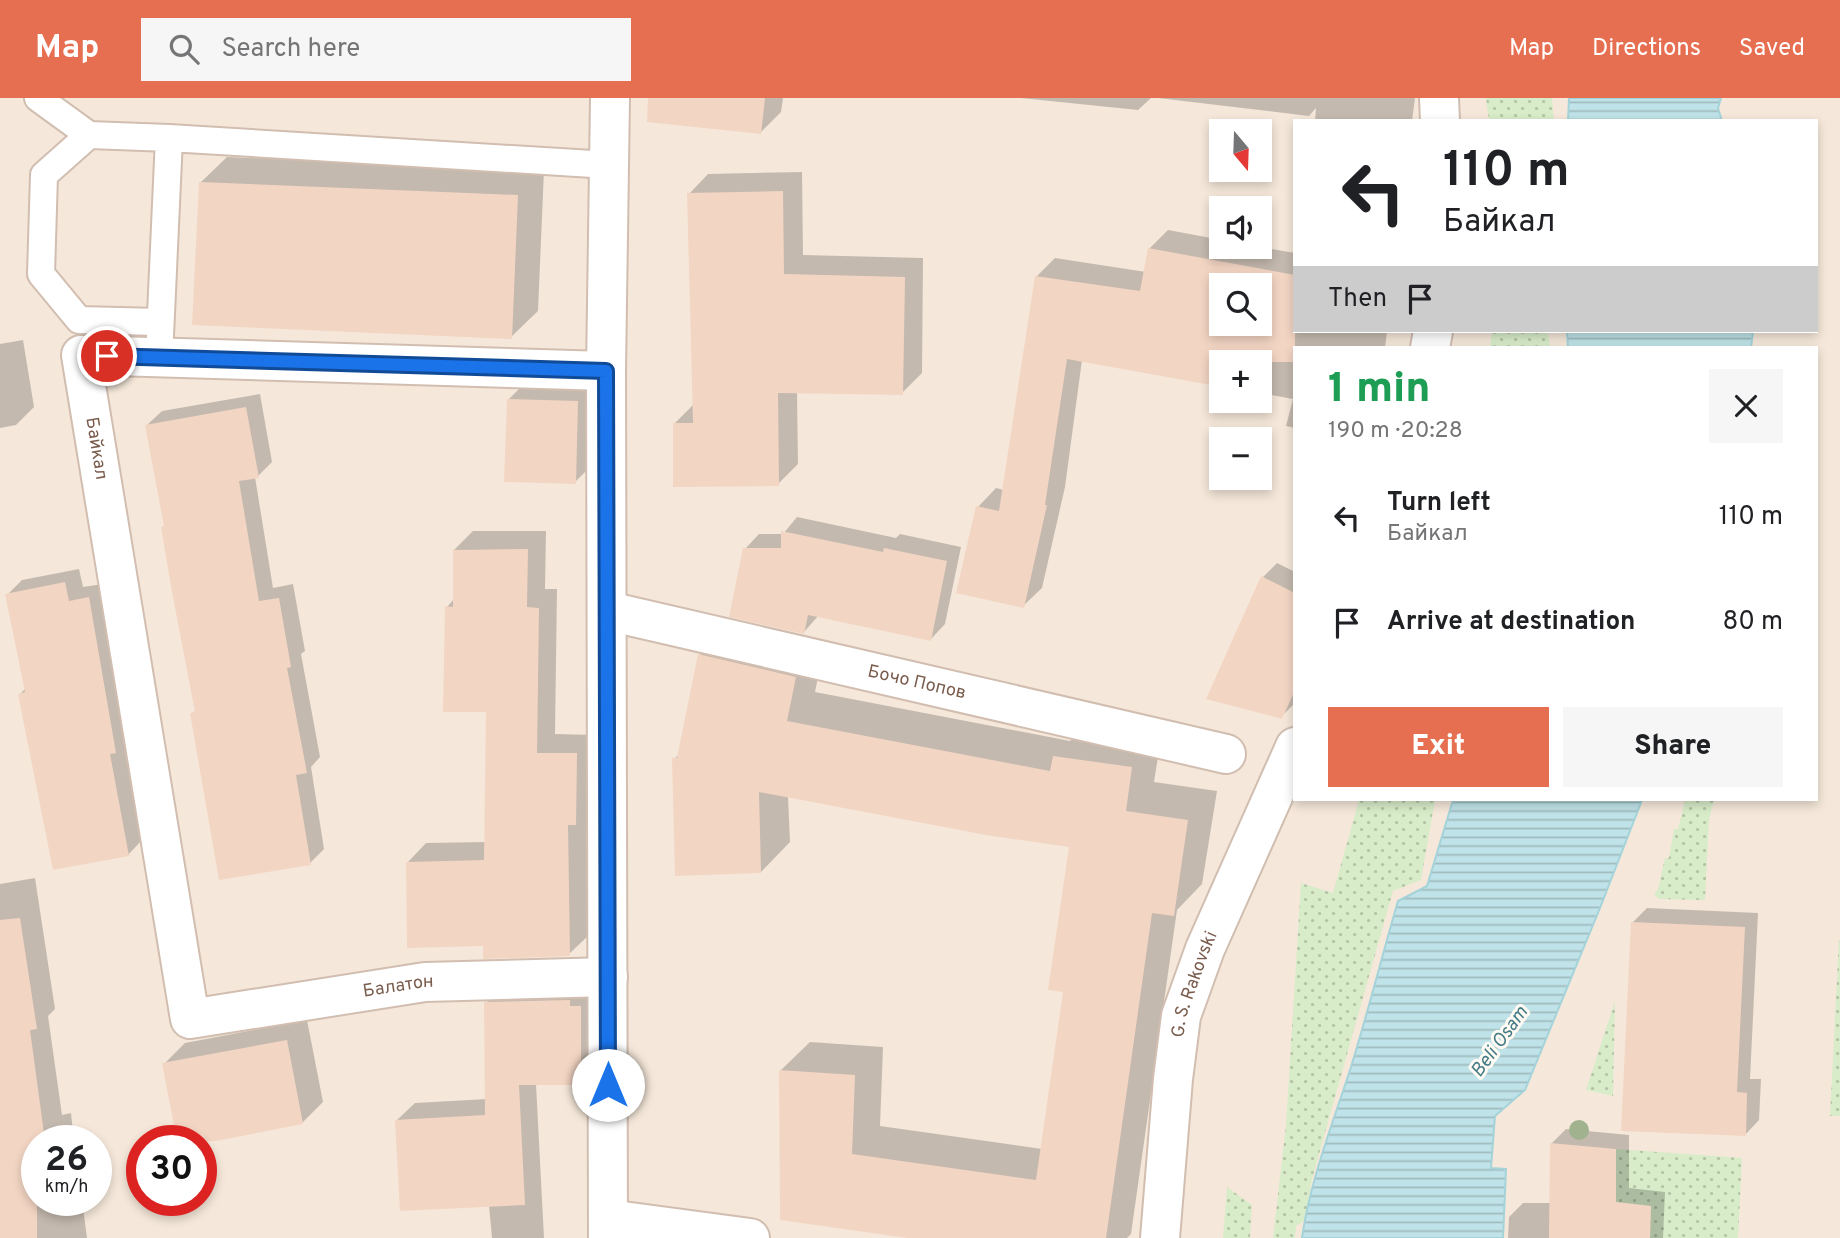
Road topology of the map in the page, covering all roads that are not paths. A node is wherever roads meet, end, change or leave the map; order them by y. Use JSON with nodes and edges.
{"nodes":[{"id":1,"x":38,"y":98,"type":"edge"},
{"id":2,"x":610,"y":98,"type":"edge"},
{"id":3,"x":1438,"y":98,"type":"edge"},
{"id":4,"x":1440,"y":119,"type":"edge"},
{"id":5,"x":89,"y":135,"type":"junction"},
{"id":6,"x":169,"y":138,"type":"junction"},
{"id":7,"x":609,"y":165,"type":"junction"},
{"id":8,"x":160,"y":340,"type":"junction"},
{"id":9,"x":606,"y":371,"type":"junction"},
{"id":10,"x":608,"y":611,"type":"junction"},
{"id":11,"x":1293,"y":751,"type":"edge"},
{"id":12,"x":1226,"y":754,"type":"dead end"},
{"id":13,"x":608,"y":977,"type":"junction"},
{"id":14,"x":190,"y":1019,"type":"joint"},
{"id":15,"x":608,"y":1228,"type":"edge"},
{"id":16,"x":750,"y":1238,"type":"edge"},
{"id":17,"x":1160,"y":1238,"type":"edge"}],
"edges":[{"from":1,"to":5,"type":"lane"},
{"from":2,"to":7,"type":"street"},
{"from":3,"to":4,"type":"street"},
{"from":5,"to":6,"type":"lane"},
{"from":5,"to":8,"type":"lane"},
{"from":6,"to":7,"type":"lane"},
{"from":6,"to":8,"type":"lane"},
{"from":7,"to":9,"type":"street"},
{"from":8,"to":9,"type":"street","name":"Байкал"},
{"from":8,"to":14,"type":"street","name":"Байкал"},
{"from":9,"to":10,"type":"street"},
{"from":10,"to":12,"type":"street","name":"Бочо Попов"},
{"from":10,"to":13,"type":"street"},
{"from":11,"to":17,"type":"street","name":"G. S. Rakovski"},
{"from":13,"to":14,"type":"street","name":"Балатон"},
{"from":13,"to":15,"type":"street"},
{"from":15,"to":16,"type":"street"}]}
